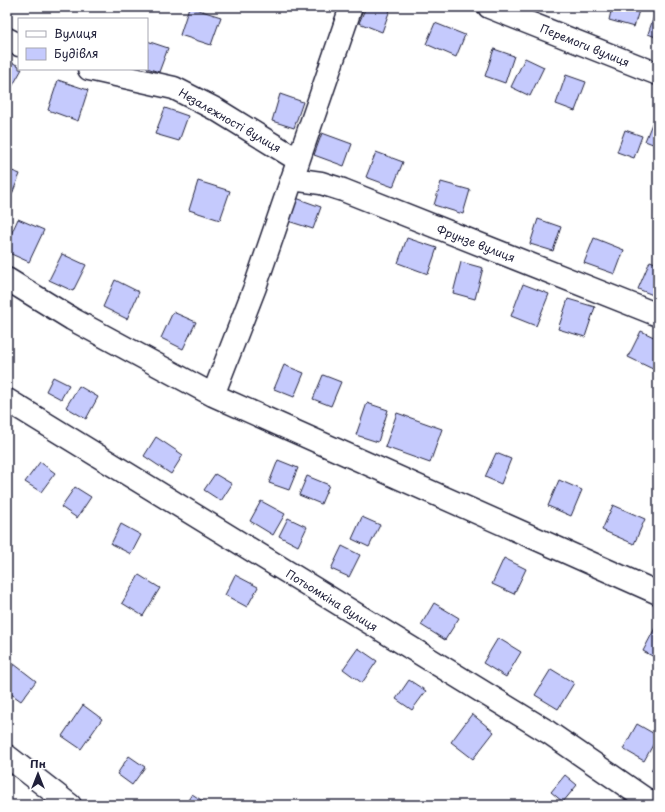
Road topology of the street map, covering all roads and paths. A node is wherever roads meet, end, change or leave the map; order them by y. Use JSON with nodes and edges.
{"nodes":[{"id":1,"x":351,"y":7,"type":"edge"},
{"id":2,"x":489,"y":7,"type":"edge"},
{"id":3,"x":7,"y":39,"type":"edge"},
{"id":4,"x":18,"y":44,"type":"edge"},
{"id":5,"x":93,"y":70,"type":"edge"},
{"id":6,"x":658,"y":74,"type":"edge"},
{"id":7,"x":295,"y":170,"type":"junction"},
{"id":8,"x":7,"y":279,"type":"edge"},
{"id":9,"x":658,"y":315,"type":"edge"},
{"id":10,"x":213,"y":395,"type":"junction"},
{"id":11,"x":7,"y":400,"type":"edge"},
{"id":12,"x":658,"y":593,"type":"edge"},
{"id":13,"x":8,"y":759,"type":"edge"},
{"id":14,"x":70,"y":805,"type":"edge"},
{"id":15,"x":654,"y":805,"type":"edge"}],
"edges":[{"from":1,"to":7,"type":"street"},
{"from":2,"to":6,"type":"street","name":"Перемоги вулиця"},
{"from":3,"to":4,"type":"street"},
{"from":5,"to":7,"type":"street","name":"Незалежності вулиця"},
{"from":7,"to":9,"type":"street","name":"Фрунзе вулиця"},
{"from":7,"to":10,"type":"street"},
{"from":8,"to":10,"type":"street"},
{"from":10,"to":12,"type":"street"},
{"from":11,"to":15,"type":"street","name":"Потьомкіна вулиця"},
{"from":13,"to":14,"type":"street"}]}
